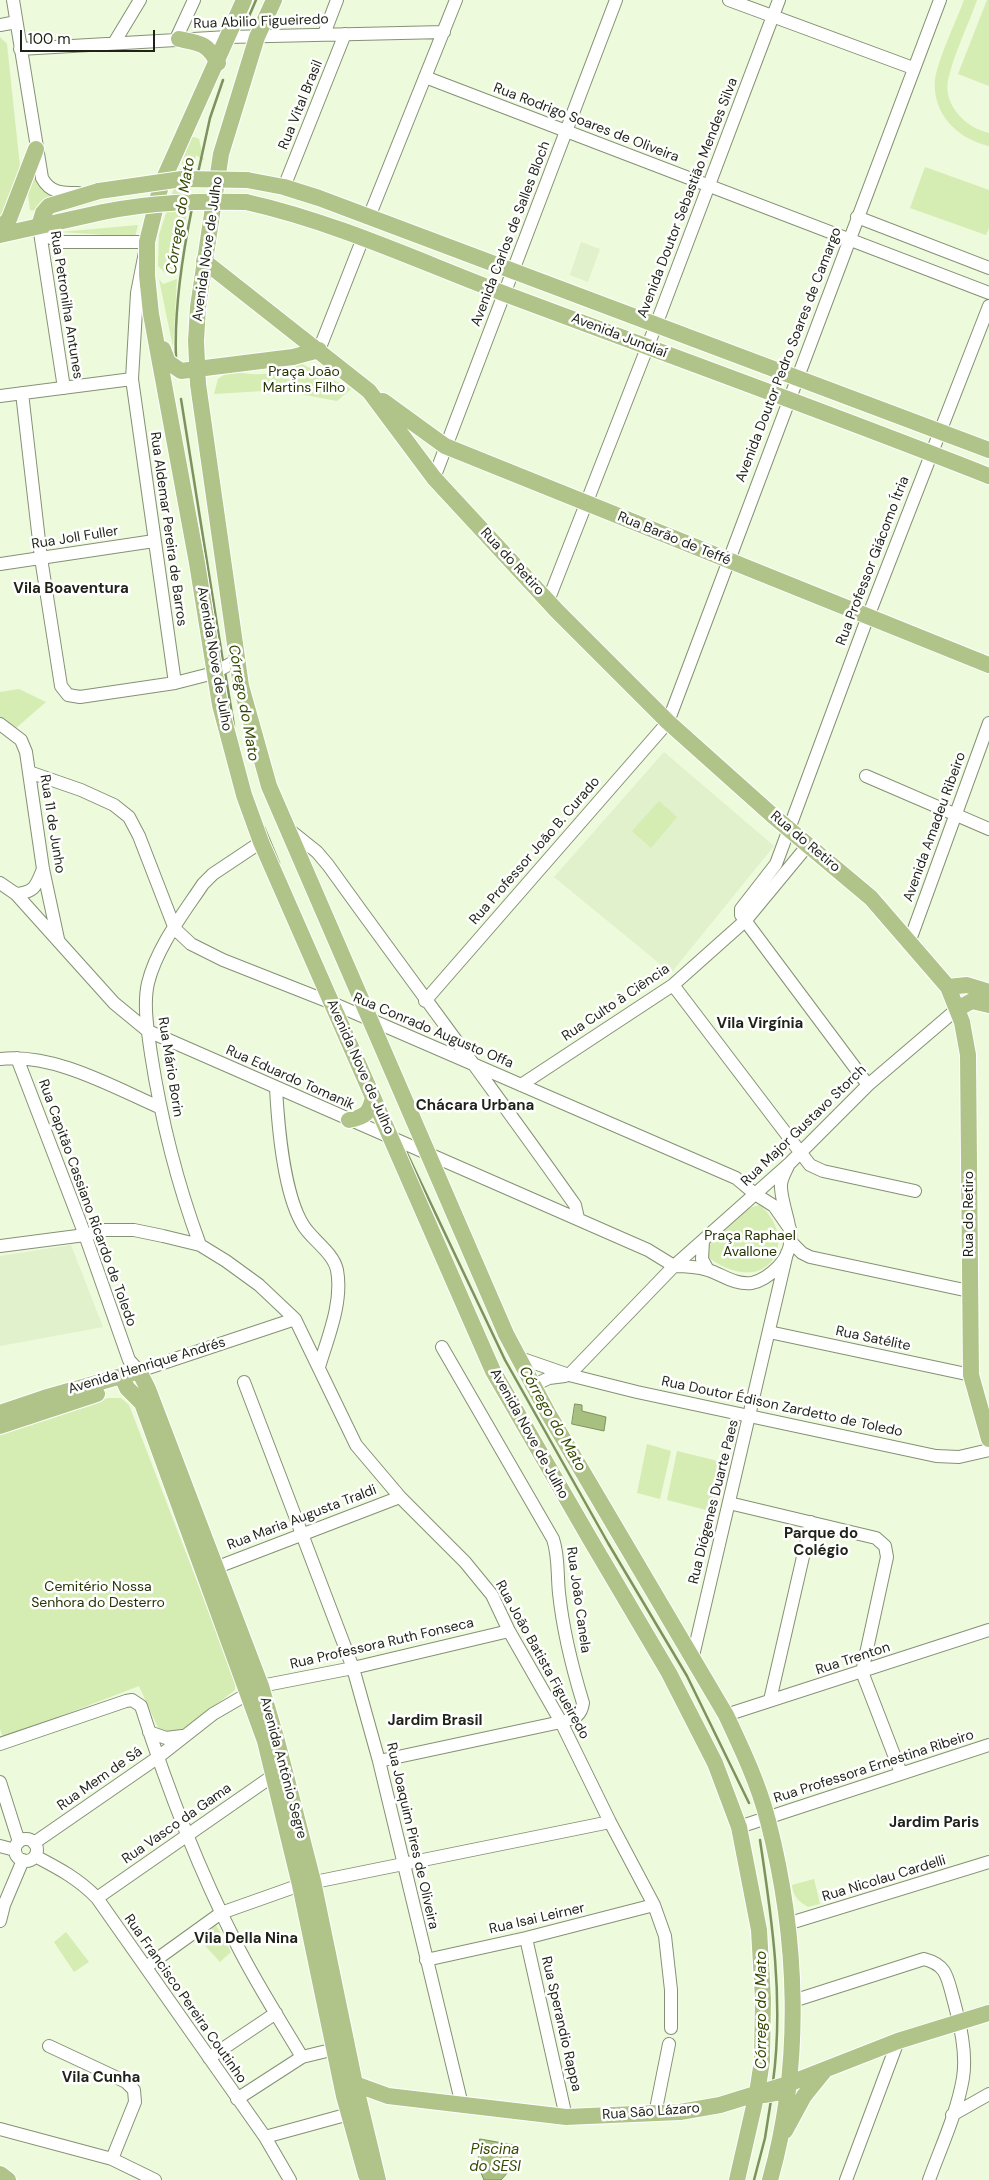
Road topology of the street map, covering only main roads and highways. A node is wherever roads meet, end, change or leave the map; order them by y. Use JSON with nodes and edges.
{"nodes":[{"id":1,"x":244,"y":0,"type":"edge"},
{"id":2,"x":274,"y":0,"type":"edge"},
{"id":3,"x":178,"y":40,"type":"road end"},
{"id":4,"x":223,"y":50,"type":"junction"},
{"id":5,"x":242,"y":84,"type":"junction"},
{"id":6,"x":36,"y":149,"type":"road end"},
{"id":7,"x":39,"y":226,"type":"junction"},
{"id":8,"x":0,"y":229,"type":"edge"},
{"id":9,"x":0,"y":235,"type":"edge"},
{"id":10,"x":204,"y":261,"type":"junction"},
{"id":11,"x":151,"y":314,"type":"junction"},
{"id":12,"x":299,"y":334,"type":"junction"},
{"id":13,"x":319,"y":350,"type":"junction"},
{"id":14,"x":290,"y":357,"type":"junction"},
{"id":15,"x":198,"y":369,"type":"junction"},
{"id":16,"x":342,"y":370,"type":"junction"},
{"id":17,"x":370,"y":391,"type":"junction"},
{"id":18,"x":989,"y":450,"type":"edge"},
{"id":19,"x":989,"y":476,"type":"edge"},
{"id":20,"x":989,"y":665,"type":"edge"},
{"id":21,"x":224,"y":667,"type":"junction"},
{"id":22,"x":948,"y":987,"type":"junction"},
{"id":23,"x":989,"y":992,"type":"edge"},
{"id":24,"x":989,"y":1005,"type":"edge"},
{"id":25,"x":957,"y":1009,"type":"junction"},
{"id":26,"x":373,"y":1097,"type":"junction"},
{"id":27,"x":349,"y":1120,"type":"road end"},
{"id":28,"x":134,"y":1366,"type":"joint"},
{"id":29,"x":125,"y":1382,"type":"junction"},
{"id":30,"x":47,"y":1404,"type":"junction"},
{"id":31,"x":0,"y":1413,"type":"edge"},
{"id":32,"x":0,"y":1426,"type":"edge"},
{"id":33,"x":989,"y":1439,"type":"edge"},
{"id":34,"x":255,"y":1689,"type":"junction"},
{"id":35,"x":306,"y":1883,"type":"junction"},
{"id":36,"x":989,"y":2013,"type":"edge"},
{"id":37,"x":825,"y":2069,"type":"junction"},
{"id":38,"x":355,"y":2084,"type":"junction"},
{"id":39,"x":774,"y":2091,"type":"junction"},
{"id":40,"x":388,"y":2096,"type":"junction"},
{"id":41,"x":720,"y":2105,"type":"junction"},
{"id":42,"x":356,"y":2114,"type":"junction"},
{"id":43,"x":754,"y":2114,"type":"junction"},
{"id":44,"x":782,"y":2138,"type":"junction"},
{"id":45,"x":0,"y":2174,"type":"edge"},
{"id":46,"x":8,"y":2180,"type":"edge"},
{"id":47,"x":368,"y":2180,"type":"edge"},
{"id":48,"x":378,"y":2180,"type":"edge"},
{"id":49,"x":737,"y":2180,"type":"edge"},
{"id":50,"x":770,"y":2180,"type":"edge"}],
"edges":[{"from":1,"to":4,"type":"main road","name":"Avenida Nove de Julho"},
{"from":2,"to":5,"type":"main road","name":"Avenida Nove de Julho"},
{"from":3,"to":4,"type":"main road"},
{"from":4,"to":5,"type":"main road"},
{"from":4,"to":11,"type":"main road","name":"Avenida Nove de Julho"},
{"from":5,"to":10,"type":"main road","name":"Avenida Nove de Julho"},
{"from":6,"to":8,"type":"main road"},
{"from":7,"to":9,"type":"main road"},
{"from":7,"to":18,"type":"main road","name":"Avenida Jundiaí","bridge":true},
{"from":7,"to":19,"type":"main road","name":"Avenida Jundiaí","bridge":true},
{"from":10,"to":12,"type":"main road","name":"Rua do Retiro"},
{"from":10,"to":15,"type":"main road","name":"Avenida Nove de Julho"},
{"from":11,"to":15,"type":"main road"},
{"from":11,"to":21,"type":"main road","name":"Avenida Nove de Julho"},
{"from":12,"to":13,"type":"main road","name":"Rua do Retiro"},
{"from":12,"to":14,"type":"main road"},
{"from":13,"to":14,"type":"main road"},
{"from":13,"to":16,"type":"main road","name":"Rua do Retiro"},
{"from":14,"to":15,"type":"main road"},
{"from":14,"to":16,"type":"main road","name":"Rua do Retiro"},
{"from":15,"to":21,"type":"main road","name":"Avenida Nove de Julho"},
{"from":16,"to":17,"type":"main road","name":"Rua do Retiro"},
{"from":17,"to":20,"type":"main road","name":"Rua Barão de Teffé"},
{"from":17,"to":22,"type":"main road","name":"Rua do Retiro"},
{"from":21,"to":26,"type":"main road","name":"Avenida Nove de Julho"},
{"from":21,"to":39,"type":"main road","name":"Avenida Nove de Julho"},
{"from":22,"to":23,"type":"main road"},
{"from":22,"to":25,"type":"main road","name":"Rua do Retiro"},
{"from":24,"to":25,"type":"main road"},
{"from":25,"to":33,"type":"main road","name":"Rua do Retiro"},
{"from":26,"to":27,"type":"main road"},
{"from":26,"to":39,"type":"main road","name":"Avenida Nove de Julho"},
{"from":28,"to":29,"type":"main road","name":"Avenida Henrique Andrés"},
{"from":28,"to":34,"type":"main road","name":"Avenida Antônio Segre"},
{"from":29,"to":30,"type":"main road","name":"Avenida Henrique Andrés"},
{"from":29,"to":34,"type":"main road","name":"Avenida Antônio Segre"},
{"from":30,"to":31,"type":"main road","name":"Avenida Henrique Andrés"},
{"from":30,"to":32,"type":"main road","name":"Avenida Henrique Andrés"},
{"from":34,"to":35,"type":"main road","name":"Avenida Antônio Segre"},
{"from":34,"to":35,"type":"main road","name":"Avenida Antônio Segre"},
{"from":35,"to":38,"type":"main road","name":"Avenida Antônio Segre"},
{"from":35,"to":42,"type":"main road","name":"Avenida Antônio Segre"},
{"from":36,"to":37,"type":"main road","name":"Rua São Lázaro"},
{"from":37,"to":39,"type":"main road","name":"Rua São Lázaro"},
{"from":37,"to":44,"type":"main road"},
{"from":38,"to":40,"type":"main road","name":"Rua São Lázaro"},
{"from":38,"to":42,"type":"main road","name":"Avenida Antônio Segre"},
{"from":39,"to":41,"type":"main road","name":"Rua São Lázaro"},
{"from":39,"to":43,"type":"main road","name":"Avenida Nove de Julho"},
{"from":39,"to":44,"type":"main road","name":"Avenida Nove de Julho"},
{"from":40,"to":41,"type":"main road","name":"Rua São Lázaro"},
{"from":40,"to":42,"type":"main road"},
{"from":41,"to":43,"type":"main road"},
{"from":42,"to":47,"type":"main road","name":"Avenida Antônio Segre"},
{"from":42,"to":48,"type":"main road","name":"Avenida Antônio Segre"},
{"from":43,"to":49,"type":"main road","name":"Avenida Nove de Julho"},
{"from":44,"to":50,"type":"main road","name":"Avenida Nove de Julho"},
{"from":45,"to":46,"type":"main road"}]}
